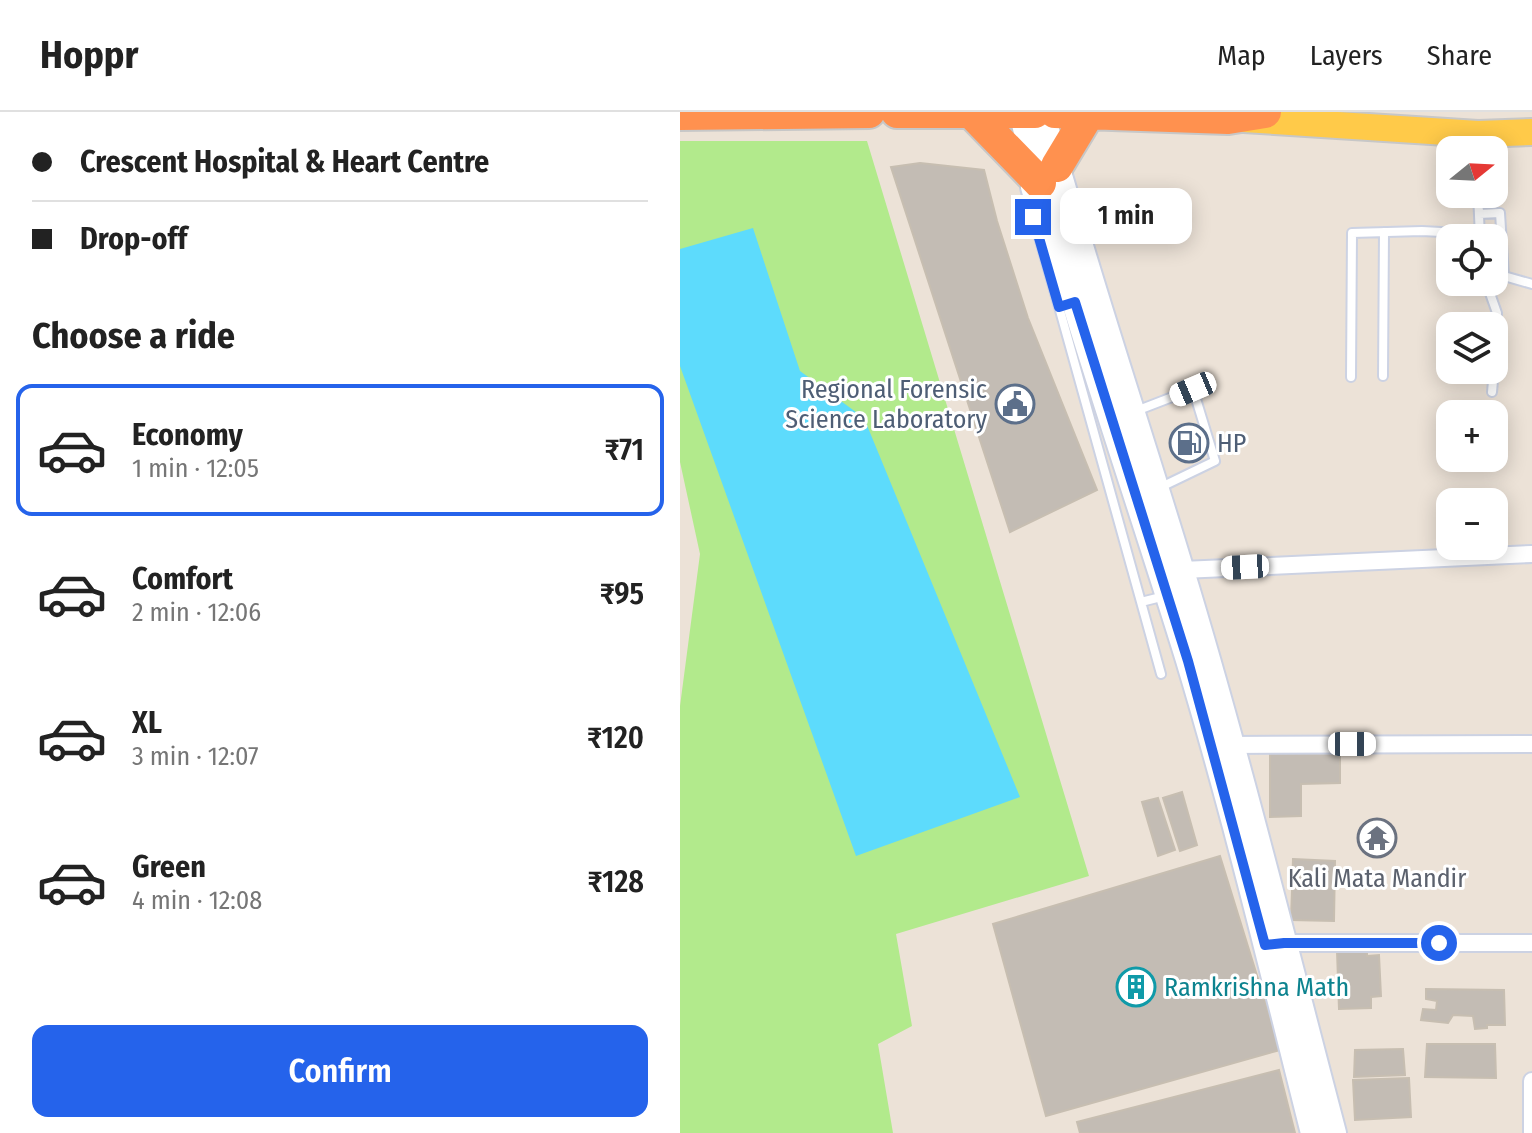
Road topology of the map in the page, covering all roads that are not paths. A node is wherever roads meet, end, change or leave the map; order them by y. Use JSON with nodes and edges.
{"nodes":[{"id":1,"x":869,"y":112,"type":"edge"},
{"id":2,"x":897,"y":112,"type":"edge"},
{"id":3,"x":1021,"y":112,"type":"edge"},
{"id":4,"x":1035,"y":112,"type":"edge"},
{"id":5,"x":1042,"y":112,"type":"edge"},
{"id":6,"x":1055,"y":112,"type":"edge"},
{"id":7,"x":1265,"y":112,"type":"edge"},
{"id":8,"x":972,"y":113,"type":"edge"},
{"id":9,"x":1089,"y":113,"type":"edge"},
{"id":10,"x":680,"y":114,"type":"edge"},
{"id":11,"x":1228,"y":118,"type":"junction"},
{"id":12,"x":1532,"y":132,"type":"edge"},
{"id":13,"x":1508,"y":136,"type":"edge"},
{"id":14,"x":1436,"y":138,"type":"edge"},
{"id":15,"x":1040,"y":179,"type":"junction"},
{"id":16,"x":1479,"y":208,"type":"edge"},
{"id":17,"x":1479,"y":214,"type":"junction"},
{"id":18,"x":1479,"y":224,"type":"edge"},
{"id":19,"x":1384,"y":232,"type":"junction"},
{"id":20,"x":1436,"y":234,"type":"edge"},
{"id":21,"x":1532,"y":284,"type":"edge"},
{"id":22,"x":1076,"y":302,"type":"junction"},
{"id":23,"x":1383,"y":376,"type":"dead end"},
{"id":24,"x":1351,"y":377,"type":"dead end"},
{"id":25,"x":1493,"y":384,"type":"edge"},
{"id":26,"x":1492,"y":392,"type":"dead end"},
{"id":27,"x":1132,"y":412,"type":"junction"},
{"id":28,"x":1156,"y":489,"type":"junction"},
{"id":29,"x":1532,"y":554,"type":"edge"},
{"id":30,"x":1182,"y":570,"type":"junction"},
{"id":31,"x":1167,"y":596,"type":"junction"},
{"id":32,"x":1141,"y":602,"type":"junction"},
{"id":33,"x":1161,"y":674,"type":"dead end"},
{"id":34,"x":1532,"y":744,"type":"edge"},
{"id":35,"x":1222,"y":746,"type":"junction"},
{"id":36,"x":1532,"y":943,"type":"edge"},
{"id":37,"x":1274,"y":944,"type":"junction"},
{"id":38,"x":1532,"y":1081,"type":"edge"},
{"id":39,"x":1313,"y":1133,"type":"edge"},
{"id":40,"x":1334,"y":1133,"type":"edge"},
{"id":41,"x":1532,"y":1133,"type":"edge"}],
"edges":[{"from":1,"to":10,"type":"highway"},
{"from":2,"to":8,"type":"highway"},
{"from":3,"to":4,"type":"highway"},
{"from":3,"to":8,"type":"highway"},
{"from":3,"to":15,"type":"main road"},
{"from":5,"to":15,"type":"main road"},
{"from":6,"to":9,"type":"highway"},
{"from":7,"to":11,"type":"highway"},
{"from":8,"to":15,"type":"highway"},
{"from":9,"to":11,"type":"highway"},
{"from":9,"to":15,"type":"highway"},
{"from":11,"to":14,"type":"main road"},
{"from":12,"to":13,"type":"main road"},
{"from":15,"to":22,"type":"main road"},
{"from":15,"to":22,"type":"lane"},
{"from":16,"to":17,"type":"lane"},
{"from":17,"to":18,"type":"lane"},
{"from":17,"to":21,"type":"lane"},
{"from":19,"to":20,"type":"lane"},
{"from":19,"to":23,"type":"lane"},
{"from":19,"to":24,"type":"lane"},
{"from":22,"to":27,"type":"main road"},
{"from":22,"to":31,"type":"main road"},
{"from":22,"to":32,"type":"lane"},
{"from":25,"to":26,"type":"lane"},
{"from":27,"to":28,"type":"main road"},
{"from":27,"to":28,"type":"lane"},
{"from":28,"to":30,"type":"main road"},
{"from":29,"to":30,"type":"street"},
{"from":30,"to":35,"type":"main road"},
{"from":31,"to":32,"type":"lane"},
{"from":31,"to":35,"type":"main road"},
{"from":32,"to":33,"type":"lane"},
{"from":34,"to":35,"type":"street"},
{"from":35,"to":37,"type":"main road"},
{"from":36,"to":37,"type":"street"},
{"from":37,"to":39,"type":"main road"},
{"from":37,"to":40,"type":"main road"},
{"from":38,"to":41,"type":"street"}]}
